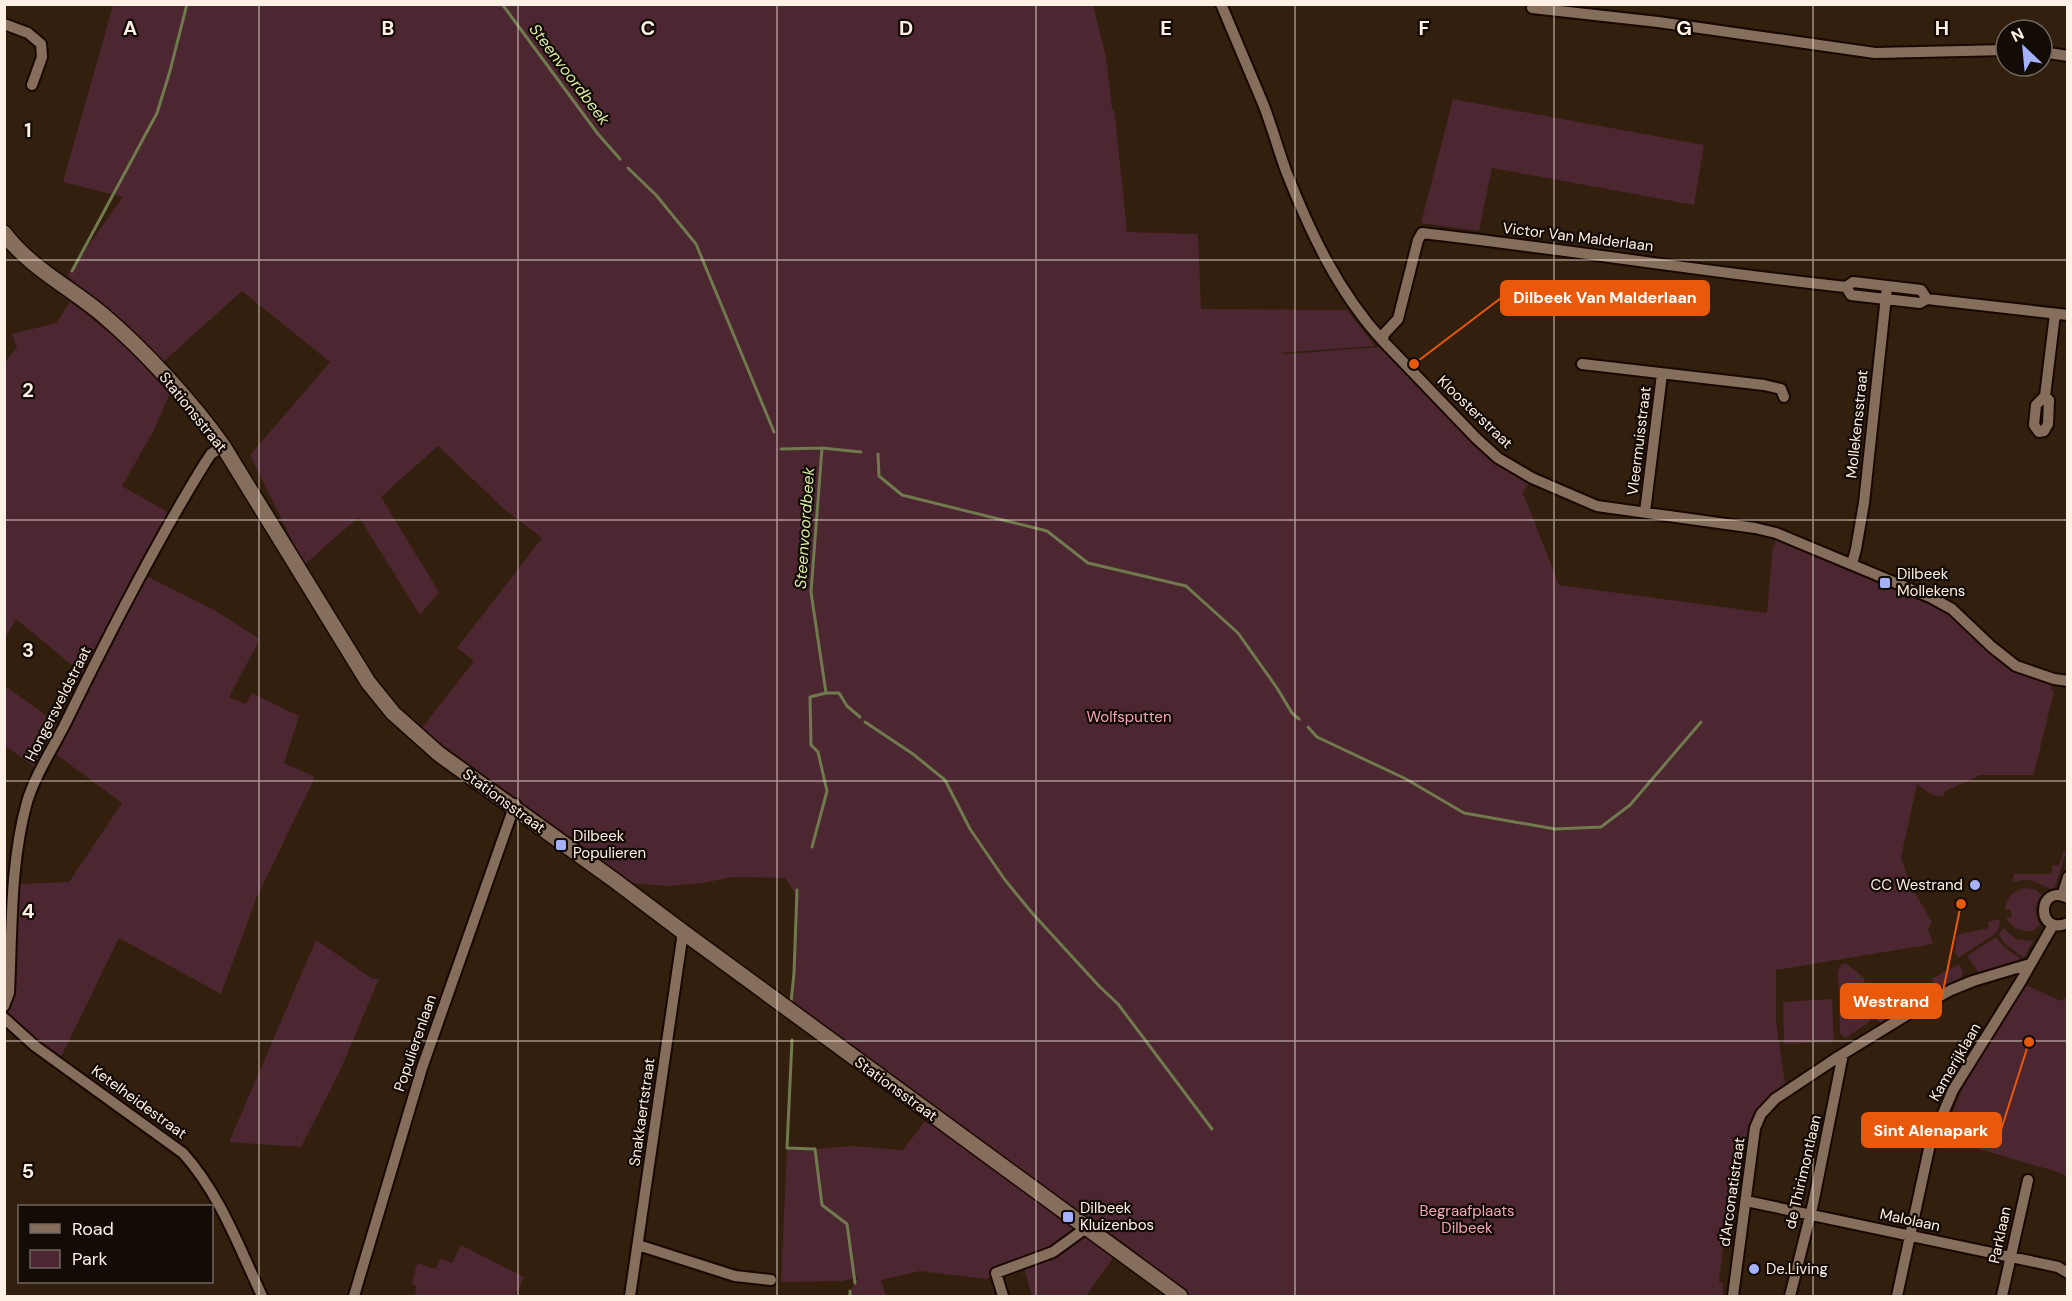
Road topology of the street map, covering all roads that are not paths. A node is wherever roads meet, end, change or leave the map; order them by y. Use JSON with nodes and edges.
{"nodes":[{"id":1,"x":1221,"y":4,"type":"edge"},
{"id":2,"x":1532,"y":8,"type":"dead end"},
{"id":3,"x":4,"y":24,"type":"edge"},
{"id":4,"x":1994,"y":50,"type":"edge"},
{"id":5,"x":32,"y":85,"type":"dead end"},
{"id":6,"x":4,"y":233,"type":"edge"},
{"id":7,"x":1886,"y":292,"type":"junction"},
{"id":8,"x":2055,"y":314,"type":"junction"},
{"id":9,"x":2067,"y":315,"type":"edge"},
{"id":10,"x":1383,"y":341,"type":"junction"},
{"id":11,"x":1582,"y":364,"type":"dead end"},
{"id":12,"x":1662,"y":374,"type":"junction"},
{"id":13,"x":2045,"y":396,"type":"dead end"},
{"id":14,"x":1784,"y":397,"type":"dead end"},
{"id":15,"x":223,"y":446,"type":"junction"},
{"id":16,"x":1645,"y":512,"type":"junction"},
{"id":17,"x":1852,"y":564,"type":"junction"},
{"id":18,"x":2067,"y":681,"type":"edge"},
{"id":19,"x":514,"y":805,"type":"junction"},
{"id":20,"x":2067,"y":877,"type":"edge"},
{"id":21,"x":2065,"y":897,"type":"edge"},
{"id":22,"x":2067,"y":923,"type":"edge"},
{"id":23,"x":2053,"y":924,"type":"junction"},
{"id":24,"x":683,"y":932,"type":"junction"},
{"id":25,"x":2030,"y":964,"type":"junction"},
{"id":26,"x":4,"y":1006,"type":"edge"},
{"id":27,"x":4,"y":1018,"type":"edge"},
{"id":28,"x":1843,"y":1054,"type":"junction"},
{"id":29,"x":2028,"y":1180,"type":"dead end"},
{"id":30,"x":1746,"y":1201,"type":"junction"},
{"id":31,"x":1809,"y":1214,"type":"junction"},
{"id":32,"x":1086,"y":1228,"type":"junction"},
{"id":33,"x":1910,"y":1236,"type":"junction"},
{"id":34,"x":638,"y":1245,"type":"junction"},
{"id":35,"x":2011,"y":1257,"type":"junction"},
{"id":36,"x":2067,"y":1272,"type":"edge"},
{"id":37,"x":771,"y":1280,"type":"dead end"},
{"id":38,"x":262,"y":1296,"type":"edge"},
{"id":39,"x":354,"y":1296,"type":"edge"},
{"id":40,"x":630,"y":1296,"type":"edge"},
{"id":41,"x":1004,"y":1296,"type":"edge"},
{"id":42,"x":1180,"y":1296,"type":"edge"},
{"id":43,"x":1733,"y":1296,"type":"edge"},
{"id":44,"x":1790,"y":1296,"type":"edge"},
{"id":45,"x":1897,"y":1296,"type":"edge"},
{"id":46,"x":2002,"y":1296,"type":"edge"}],
"edges":[{"from":1,"to":10,"type":"street","name":"Kloosterstraat"},
{"from":2,"to":4,"type":"street"},
{"from":3,"to":5,"type":"street"},
{"from":6,"to":15,"type":"street","name":"Stationsstraat"},
{"from":7,"to":8,"type":"street","name":"Victor Van Malderlaan"},
{"from":7,"to":10,"type":"street","name":"Victor Van Malderlaan"},
{"from":7,"to":17,"type":"street","name":"Mollekensstraat"},
{"from":8,"to":9,"type":"street","name":"Victor Van Malderlaan"},
{"from":8,"to":13,"type":"street"},
{"from":10,"to":16,"type":"street","name":"Kloosterstraat"},
{"from":11,"to":12,"type":"street","name":"Vleermuisstraat"},
{"from":12,"to":14,"type":"street","name":"Vleermuisstraat"},
{"from":12,"to":16,"type":"street","name":"Vleermuisstraat"},
{"from":15,"to":19,"type":"street","name":"Stationsstraat"},
{"from":15,"to":26,"type":"street","name":"Hongersveldstraat"},
{"from":16,"to":17,"type":"street","name":"Kloosterstraat"},
{"from":17,"to":18,"type":"street","name":"Kloosterstraat"},
{"from":19,"to":24,"type":"street","name":"Stationsstraat"},
{"from":19,"to":39,"type":"street","name":"Populierenlaan"},
{"from":20,"to":21,"type":"street"},
{"from":21,"to":23,"type":"street"},
{"from":22,"to":23,"type":"street"},
{"from":23,"to":25,"type":"street","name":"Kamerijklaan"},
{"from":24,"to":32,"type":"street","name":"Stationsstraat"},
{"from":24,"to":34,"type":"street","name":"Snakkaertstraat"},
{"from":25,"to":28,"type":"street","name":"d'Arconatistraat"},
{"from":25,"to":33,"type":"street","name":"Kamerijklaan"},
{"from":27,"to":38,"type":"street","name":"Ketelheidestraat"},
{"from":28,"to":30,"type":"street","name":"d'Arconatistraat"},
{"from":28,"to":31,"type":"street","name":"de Thirimontlaan"},
{"from":29,"to":35,"type":"street","name":"Parklaan"},
{"from":30,"to":31,"type":"street","name":"Malolaan"},
{"from":30,"to":43,"type":"street","name":"d'Arconatistraat"},
{"from":31,"to":33,"type":"street","name":"Malolaan"},
{"from":31,"to":44,"type":"street","name":"de Thirimontlaan"},
{"from":32,"to":41,"type":"street"},
{"from":32,"to":42,"type":"street","name":"Stationsstraat"},
{"from":33,"to":35,"type":"street","name":"Malolaan"},
{"from":33,"to":45,"type":"street","name":"Kamerijklaan"},
{"from":34,"to":37,"type":"street"},
{"from":34,"to":40,"type":"street","name":"Snakkaertstraat"},
{"from":35,"to":36,"type":"street","name":"Malolaan"},
{"from":35,"to":46,"type":"street","name":"Parklaan"}]}
